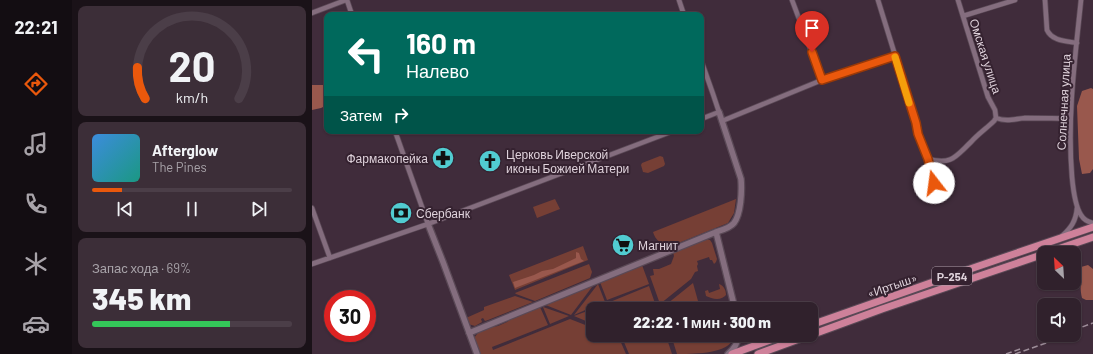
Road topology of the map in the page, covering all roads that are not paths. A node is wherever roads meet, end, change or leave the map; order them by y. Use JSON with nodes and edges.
{"nodes":[{"id":1,"x":346,"y":0,"type":"edge"},
{"id":2,"x":679,"y":0,"type":"edge"},
{"id":3,"x":792,"y":0,"type":"edge"},
{"id":4,"x":878,"y":0,"type":"edge"},
{"id":5,"x":958,"y":0,"type":"edge"},
{"id":6,"x":1015,"y":0,"type":"edge"},
{"id":7,"x":1045,"y":0,"type":"edge"},
{"id":8,"x":1081,"y":0,"type":"edge"},
{"id":9,"x":351,"y":12,"type":"edge"},
{"id":10,"x":683,"y":12,"type":"edge"},
{"id":11,"x":312,"y":13,"type":"edge"},
{"id":12,"x":963,"y":16,"type":"junction"},
{"id":13,"x":1076,"y":43,"type":"junction"},
{"id":14,"x":895,"y":56,"type":"junction"},
{"id":15,"x":704,"y":68,"type":"edge"},
{"id":16,"x":822,"y":80,"type":"junction"},
{"id":17,"x":719,"y":112,"type":"junction"},
{"id":18,"x":704,"y":118,"type":"edge"},
{"id":19,"x":996,"y":118,"type":"junction"},
{"id":20,"x":1070,"y":119,"type":"junction"},
{"id":21,"x":722,"y":121,"type":"junction"},
{"id":22,"x":396,"y":134,"type":"edge"},
{"id":23,"x":665,"y":134,"type":"edge"},
{"id":24,"x":928,"y":159,"type":"junction"},
{"id":25,"x":938,"y":196,"type":"dead end"},
{"id":26,"x":1077,"y":204,"type":"junction"},
{"id":27,"x":312,"y":208,"type":"edge"},
{"id":28,"x":428,"y":224,"type":"junction"},
{"id":29,"x":1093,"y":224,"type":"edge"},
{"id":30,"x":1093,"y":227,"type":"edge"},
{"id":31,"x":716,"y":232,"type":"junction"},
{"id":32,"x":1093,"y":237,"type":"edge"},
{"id":33,"x":1058,"y":239,"type":"junction"},
{"id":34,"x":1066,"y":246,"type":"edge"},
{"id":35,"x":1037,"y":256,"type":"edge"},
{"id":36,"x":330,"y":258,"type":"junction"},
{"id":37,"x":312,"y":264,"type":"edge"},
{"id":38,"x":733,"y":302,"type":"edge"},
{"id":39,"x":818,"y":324,"type":"edge"},
{"id":40,"x":818,"y":332,"type":"edge"},
{"id":41,"x":469,"y":333,"type":"junction"},
{"id":42,"x":738,"y":342,"type":"edge"},
{"id":43,"x":765,"y":342,"type":"edge"},
{"id":44,"x":791,"y":342,"type":"edge"},
{"id":45,"x":477,"y":354,"type":"edge"},
{"id":46,"x":728,"y":354,"type":"edge"},
{"id":47,"x":732,"y":354,"type":"edge"},
{"id":48,"x":758,"y":354,"type":"edge"}],
"edges":[{"from":1,"to":9,"type":"street"},
{"from":1,"to":11,"type":"street"},
{"from":2,"to":10,"type":"street"},
{"from":3,"to":16,"type":"street"},
{"from":4,"to":14,"type":"street"},
{"from":5,"to":12,"type":"street","name":"Омская улица"},
{"from":6,"to":12,"type":"street"},
{"from":7,"to":13,"type":"street"},
{"from":8,"to":13,"type":"street","name":"Солнечная улица"},
{"from":12,"to":19,"type":"street","name":"Омская улица"},
{"from":13,"to":20,"type":"street","name":"Солнечная улица"},
{"from":14,"to":16,"type":"street"},
{"from":14,"to":24,"type":"street"},
{"from":15,"to":17,"type":"street"},
{"from":16,"to":21,"type":"street"},
{"from":17,"to":18,"type":"street"},
{"from":17,"to":21,"type":"street"},
{"from":19,"to":20,"type":"street"},
{"from":19,"to":24,"type":"street"},
{"from":20,"to":26,"type":"street","name":"Солнечная улица"},
{"from":21,"to":31,"type":"street"},
{"from":22,"to":28,"type":"street"},
{"from":23,"to":28,"type":"street"},
{"from":24,"to":25,"type":"street"},
{"from":26,"to":29,"type":"street"},
{"from":26,"to":33,"type":"street"},
{"from":27,"to":36,"type":"street"},
{"from":28,"to":36,"type":"street"},
{"from":28,"to":41,"type":"street"},
{"from":30,"to":33,"type":"main road","name":"«Иртыш»","number":"Р-254"},
{"from":31,"to":38,"type":"street"},
{"from":31,"to":41,"type":"street"},
{"from":32,"to":34,"type":"main road","name":"«Иртыш»","number":"Р-254"},
{"from":33,"to":39,"type":"main road","name":"«Иртыш»","number":"Р-254"},
{"from":35,"to":40,"type":"main road","name":"«Иртыш»","number":"Р-254"},
{"from":36,"to":37,"type":"street"},
{"from":41,"to":45,"type":"street"},
{"from":42,"to":46,"type":"street"},
{"from":43,"to":47,"type":"main road"},
{"from":44,"to":48,"type":"main road","name":"«Иртыш»","number":"Р-254"}]}
